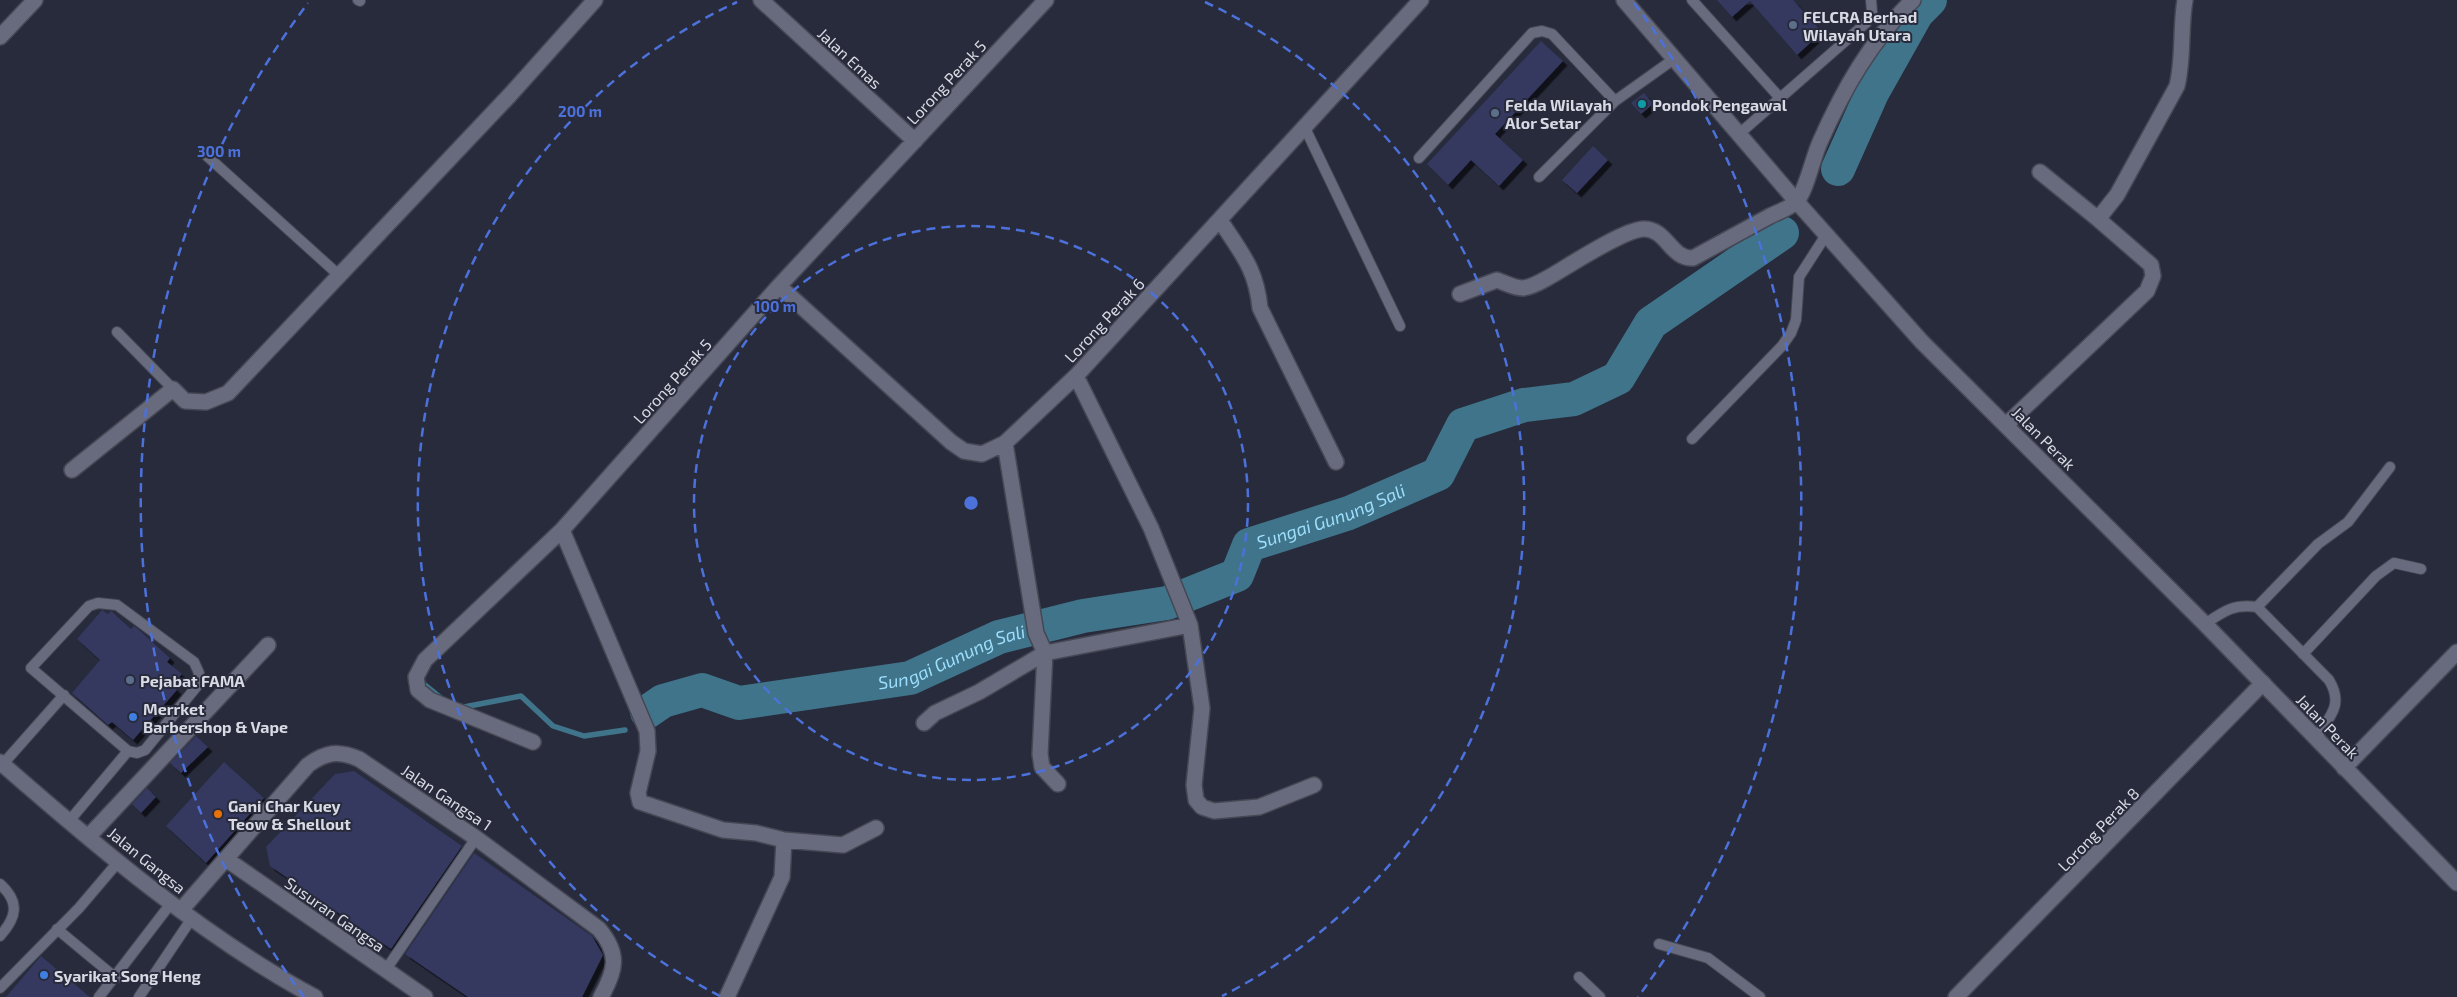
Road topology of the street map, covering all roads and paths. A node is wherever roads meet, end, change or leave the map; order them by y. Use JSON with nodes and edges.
{"nodes":[{"id":1,"x":35,"y":0,"type":"edge"},
{"id":2,"x":595,"y":0,"type":"edge"},
{"id":3,"x":761,"y":0,"type":"edge"},
{"id":4,"x":1046,"y":0,"type":"edge"},
{"id":5,"x":1422,"y":0,"type":"edge"},
{"id":6,"x":1624,"y":0,"type":"edge"},
{"id":7,"x":1692,"y":0,"type":"edge"},
{"id":8,"x":1871,"y":0,"type":"edge"},
{"id":9,"x":1913,"y":0,"type":"edge"},
{"id":10,"x":2185,"y":0,"type":"edge"},
{"id":11,"x":0,"y":36,"type":"edge"},
{"id":12,"x":1674,"y":58,"type":"junction"},
{"id":13,"x":1780,"y":98,"type":"junction"},
{"id":14,"x":1615,"y":100,"type":"junction"},
{"id":15,"x":1305,"y":128,"type":"junction"},
{"id":16,"x":1739,"y":134,"type":"junction"},
{"id":17,"x":915,"y":141,"type":"junction"},
{"id":18,"x":207,"y":156,"type":"dead end"},
{"id":19,"x":1419,"y":158,"type":"dead end"},
{"id":20,"x":2040,"y":172,"type":"dead end"},
{"id":21,"x":1539,"y":177,"type":"dead end"},
{"id":22,"x":1797,"y":202,"type":"junction"},
{"id":23,"x":2098,"y":219,"type":"junction"},
{"id":24,"x":1220,"y":220,"type":"junction"},
{"id":25,"x":1826,"y":236,"type":"junction"},
{"id":26,"x":341,"y":277,"type":"junction"},
{"id":27,"x":779,"y":286,"type":"junction"},
{"id":28,"x":1460,"y":294,"type":"dead end"},
{"id":29,"x":1400,"y":326,"type":"dead end"},
{"id":30,"x":117,"y":332,"type":"dead end"},
{"id":31,"x":1076,"y":376,"type":"junction"},
{"id":32,"x":173,"y":389,"type":"junction"},
{"id":33,"x":2006,"y":425,"type":"junction"},
{"id":34,"x":1692,"y":439,"type":"dead end"},
{"id":35,"x":1005,"y":443,"type":"junction"},
{"id":36,"x":1336,"y":462,"type":"dead end"},
{"id":37,"x":2390,"y":467,"type":"dead end"},
{"id":38,"x":72,"y":470,"type":"dead end"},
{"id":39,"x":562,"y":530,"type":"junction"},
{"id":40,"x":2421,"y":569,"type":"dead end"},
{"id":41,"x":2258,"y":607,"type":"junction"},
{"id":42,"x":2205,"y":624,"type":"junction"},
{"id":43,"x":1190,"y":625,"type":"junction"},
{"id":44,"x":268,"y":645,"type":"dead end"},
{"id":45,"x":1045,"y":653,"type":"junction"},
{"id":46,"x":2456,"y":653,"type":"edge"},
{"id":47,"x":2303,"y":654,"type":"junction"},
{"id":48,"x":2263,"y":683,"type":"junction"},
{"id":49,"x":64,"y":696,"type":"junction"},
{"id":50,"x":924,"y":723,"type":"dead end"},
{"id":51,"x":2316,"y":738,"type":"junction"},
{"id":52,"x":533,"y":742,"type":"dead end"},
{"id":53,"x":128,"y":751,"type":"junction"},
{"id":54,"x":2,"y":763,"type":"edge"},
{"id":55,"x":2344,"y":768,"type":"junction"},
{"id":56,"x":1058,"y":784,"type":"dead end"},
{"id":57,"x":1314,"y":784,"type":"dead end"},
{"id":58,"x":70,"y":820,"type":"junction"},
{"id":59,"x":876,"y":828,"type":"dead end"},
{"id":60,"x":89,"y":836,"type":"junction"},
{"id":61,"x":476,"y":838,"type":"junction"},
{"id":62,"x":784,"y":840,"type":"junction"},
{"id":63,"x":226,"y":859,"type":"junction"},
{"id":64,"x":119,"y":861,"type":"junction"},
{"id":65,"x":2457,"y":883,"type":"edge"},
{"id":66,"x":0,"y":884,"type":"edge"},
{"id":67,"x":182,"y":910,"type":"junction"},
{"id":68,"x":57,"y":929,"type":"junction"},
{"id":69,"x":0,"y":936,"type":"edge"},
{"id":70,"x":1659,"y":944,"type":"dead end"},
{"id":71,"x":386,"y":971,"type":"junction"},
{"id":72,"x":1579,"y":977,"type":"dead end"},
{"id":73,"x":116,"y":978,"type":"junction"},
{"id":74,"x":279,"y":978,"type":"junction"},
{"id":75,"x":0,"y":988,"type":"edge"},
{"id":76,"x":142,"y":996,"type":"edge"},
{"id":77,"x":99,"y":997,"type":"edge"},
{"id":78,"x":295,"y":997,"type":"edge"},
{"id":79,"x":314,"y":997,"type":"edge"},
{"id":80,"x":425,"y":997,"type":"edge"},
{"id":81,"x":601,"y":997,"type":"edge"},
{"id":82,"x":727,"y":997,"type":"edge"},
{"id":83,"x":1600,"y":997,"type":"edge"},
{"id":84,"x":1760,"y":997,"type":"edge"},
{"id":85,"x":1956,"y":997,"type":"edge"}],
"edges":[{"from":1,"to":11,"type":"street"},
{"from":2,"to":26,"type":"street"},
{"from":3,"to":17,"type":"street","name":"Jalan Emas"},
{"from":4,"to":17,"type":"street","name":"Lorong Perak 5"},
{"from":5,"to":15,"type":"street","name":"Lorong Perak 6"},
{"from":6,"to":12,"type":"street","name":"Jalan Perak"},
{"from":7,"to":13,"type":"lane"},
{"from":8,"to":13,"type":"lane"},
{"from":9,"to":22,"type":"street"},
{"from":10,"to":23,"type":"street"},
{"from":12,"to":14,"type":"lane"},
{"from":12,"to":16,"type":"street","name":"Jalan Perak"},
{"from":13,"to":16,"type":"lane"},
{"from":14,"to":19,"type":"lane"},
{"from":14,"to":21,"type":"lane"},
{"from":15,"to":24,"type":"street","name":"Lorong Perak 6"},
{"from":15,"to":29,"type":"lane"},
{"from":16,"to":22,"type":"street","name":"Jalan Perak"},
{"from":17,"to":27,"type":"street","name":"Lorong Perak 5"},
{"from":18,"to":26,"type":"lane"},
{"from":20,"to":23,"type":"street"},
{"from":22,"to":25,"type":"street","name":"Jalan Perak"},
{"from":22,"to":28,"type":"street"},
{"from":23,"to":33,"type":"street"},
{"from":24,"to":31,"type":"street","name":"Lorong Perak 6"},
{"from":24,"to":36,"type":"street"},
{"from":25,"to":33,"type":"street","name":"Jalan Perak"},
{"from":25,"to":34,"type":"lane"},
{"from":26,"to":32,"type":"street"},
{"from":27,"to":35,"type":"street","name":"Lorong Perak 6"},
{"from":27,"to":39,"type":"street","name":"Lorong Perak 5"},
{"from":30,"to":32,"type":"lane"},
{"from":31,"to":35,"type":"street","name":"Lorong Perak 6"},
{"from":31,"to":43,"type":"street"},
{"from":32,"to":38,"type":"street"},
{"from":33,"to":42,"type":"street","name":"Jalan Perak"},
{"from":35,"to":45,"type":"street"},
{"from":37,"to":41,"type":"lane"},
{"from":39,"to":52,"type":"street","name":"Lorong Perak 5"},
{"from":39,"to":62,"type":"street"},
{"from":40,"to":47,"type":"lane"},
{"from":41,"to":42,"type":"lane"},
{"from":41,"to":47,"type":"lane"},
{"from":42,"to":48,"type":"street","name":"Jalan Perak"},
{"from":43,"to":45,"type":"street"},
{"from":43,"to":57,"type":"street"},
{"from":44,"to":60,"type":"street"},
{"from":45,"to":50,"type":"street"},
{"from":45,"to":56,"type":"street"},
{"from":46,"to":55,"type":"street"},
{"from":47,"to":51,"type":"lane"},
{"from":48,"to":51,"type":"street","name":"Jalan Perak"},
{"from":48,"to":85,"type":"street","name":"Lorong Perak 8"},
{"from":49,"to":53,"type":"lane"},
{"from":49,"to":53,"type":"lane"},
{"from":49,"to":54,"type":"lane"},
{"from":51,"to":55,"type":"street","name":"Jalan Perak"},
{"from":53,"to":58,"type":"lane"},
{"from":54,"to":58,"type":"street","name":"Jalan Gangsa"},
{"from":55,"to":65,"type":"street","name":"Jalan Perak"},
{"from":58,"to":60,"type":"street","name":"Jalan Gangsa"},
{"from":59,"to":62,"type":"street"},
{"from":60,"to":64,"type":"street","name":"Jalan Gangsa"},
{"from":61,"to":63,"type":"street","name":"Jalan Gangsa 1"},
{"from":61,"to":71,"type":"lane"},
{"from":61,"to":81,"type":"street","name":"Jalan Gangsa 1"},
{"from":62,"to":82,"type":"street"},
{"from":63,"to":67,"type":"street","name":"Jalan Gangsa 1"},
{"from":63,"to":71,"type":"street","name":"Susuran Gangsa"},
{"from":64,"to":67,"type":"street","name":"Jalan Gangsa"},
{"from":64,"to":68,"type":"lane"},
{"from":66,"to":69,"type":"lane"},
{"from":67,"to":73,"type":"lane"},
{"from":67,"to":74,"type":"street","name":"Jalan Gangsa"},
{"from":67,"to":76,"type":"lane"},
{"from":68,"to":73,"type":"lane"},
{"from":68,"to":75,"type":"lane"},
{"from":70,"to":84,"type":"lane"},
{"from":71,"to":80,"type":"street","name":"Susuran Gangsa"},
{"from":72,"to":83,"type":"lane"},
{"from":73,"to":77,"type":"lane"},
{"from":74,"to":78,"type":"street","name":"Jalan Gangsa"},
{"from":74,"to":79,"type":"street","name":"Jalan Gangsa"}]}
